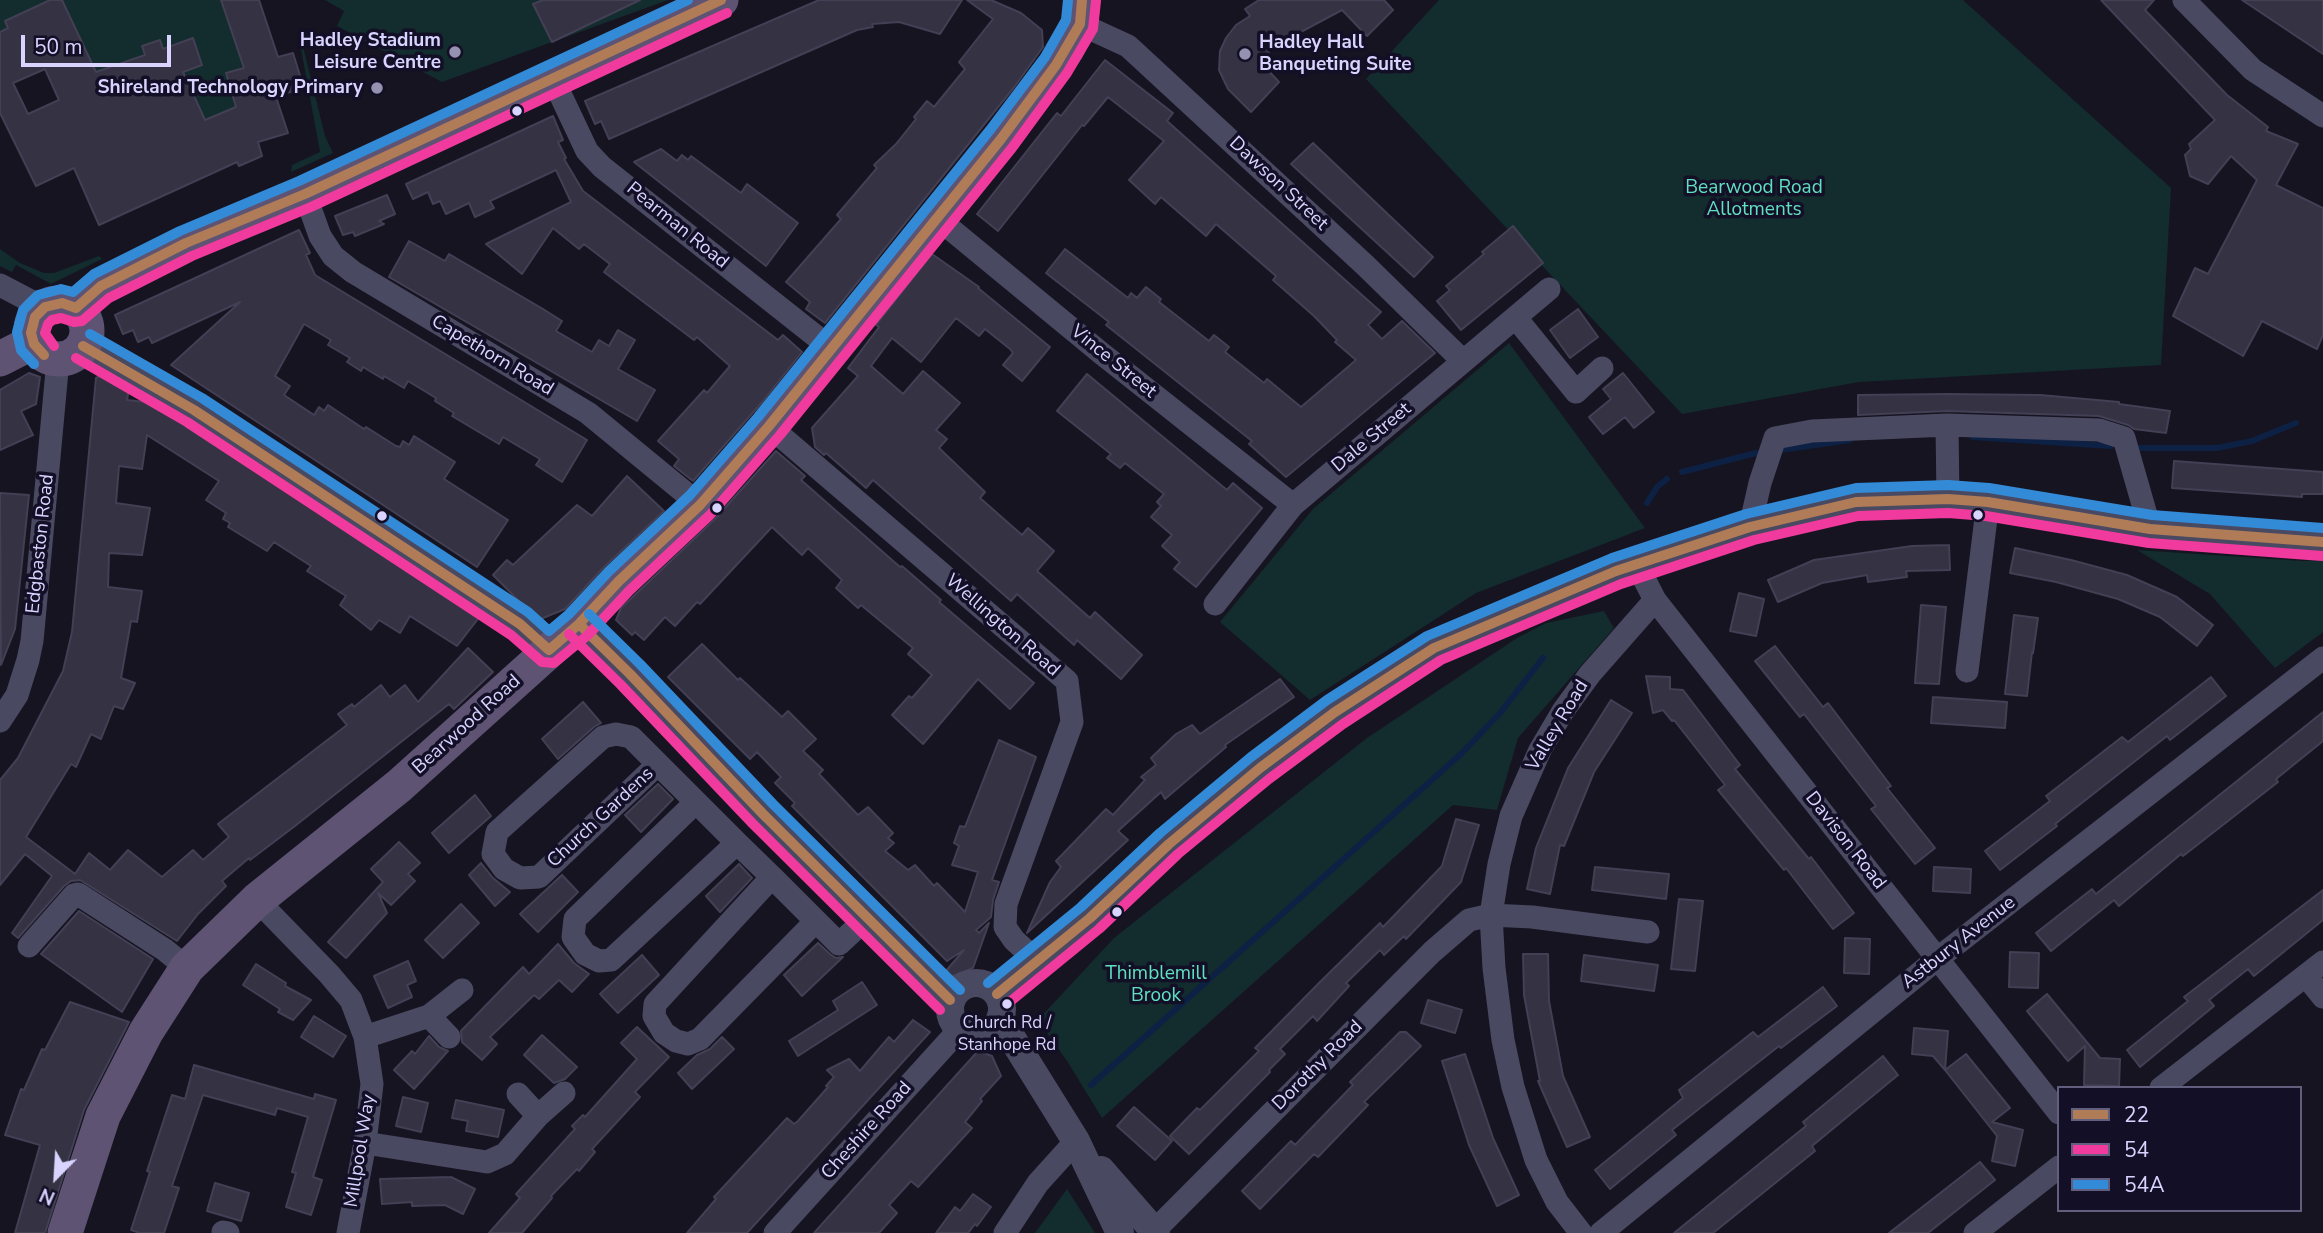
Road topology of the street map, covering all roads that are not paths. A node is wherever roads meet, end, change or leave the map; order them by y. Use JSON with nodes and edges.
{"nodes":[{"id":1,"x":721,"y":0,"type":"edge"},
{"id":2,"x":2184,"y":0,"type":"edge"},
{"id":3,"x":1081,"y":12,"type":"edge"},
{"id":4,"x":553,"y":79,"type":"junction"},
{"id":5,"x":2323,"y":116,"type":"edge"},
{"id":6,"x":305,"y":194,"type":"junction"},
{"id":7,"x":936,"y":217,"type":"junction"},
{"id":8,"x":0,"y":285,"type":"edge"},
{"id":9,"x":1549,"y":289,"type":"dead end"},
{"id":10,"x":60,"y":308,"type":"junction"},
{"id":11,"x":1517,"y":317,"type":"junction"},
{"id":12,"x":58,"y":349,"type":"junction"},
{"id":13,"x":832,"y":349,"type":"junction"},
{"id":14,"x":0,"y":359,"type":"edge"},
{"id":15,"x":1463,"y":362,"type":"junction"},
{"id":16,"x":1602,"y":368,"type":"dead end"},
{"id":17,"x":1947,"y":425,"type":"junction"},
{"id":18,"x":769,"y":426,"type":"junction"},
{"id":19,"x":1948,"y":499,"type":"junction"},
{"id":20,"x":1989,"y":502,"type":"junction"},
{"id":21,"x":700,"y":505,"type":"junction"},
{"id":22,"x":1293,"y":505,"type":"junction"},
{"id":23,"x":1750,"y":527,"type":"junction"},
{"id":24,"x":2150,"y":529,"type":"junction"},
{"id":25,"x":2323,"y":542,"type":"edge"},
{"id":26,"x":1637,"y":565,"type":"junction"},
{"id":27,"x":1655,"y":600,"type":"junction"},
{"id":28,"x":1215,"y":604,"type":"dead end"},
{"id":29,"x":579,"y":624,"type":"junction"},
{"id":30,"x":549,"y":650,"type":"junction"},
{"id":31,"x":2323,"y":658,"type":"edge"},
{"id":32,"x":1967,"y":671,"type":"dead end"},
{"id":33,"x":8,"y":693,"type":"edge"},
{"id":34,"x":0,"y":721,"type":"edge"},
{"id":35,"x":658,"y":764,"type":"junction"},
{"id":36,"x":696,"y":802,"type":"junction"},
{"id":37,"x":737,"y":843,"type":"junction"},
{"id":38,"x":772,"y":877,"type":"junction"},
{"id":39,"x":257,"y":900,"type":"junction"},
{"id":40,"x":1491,"y":915,"type":"junction"},
{"id":41,"x":867,"y":918,"type":"junction"},
{"id":42,"x":816,"y":921,"type":"junction"},
{"id":43,"x":1648,"y":932,"type":"dead end"},
{"id":44,"x":29,"y":946,"type":"dead end"},
{"id":45,"x":1937,"y":959,"type":"junction"},
{"id":46,"x":1038,"y":962,"type":"junction"},
{"id":47,"x":187,"y":968,"type":"junction"},
{"id":48,"x":2315,"y":969,"type":"edge"},
{"id":49,"x":462,"y":990,"type":"dead end"},
{"id":50,"x":997,"y":994,"type":"junction"},
{"id":51,"x":2323,"y":998,"type":"edge"},
{"id":52,"x":950,"y":1000,"type":"junction"},
{"id":53,"x":429,"y":1016,"type":"junction"},
{"id":54,"x":997,"y":1025,"type":"junction"},
{"id":55,"x":959,"y":1030,"type":"junction"},
{"id":56,"x":365,"y":1037,"type":"junction"},
{"id":57,"x":449,"y":1037,"type":"dead end"},
{"id":58,"x":2164,"y":1086,"type":"edge"},
{"id":59,"x":564,"y":1093,"type":"dead end"},
{"id":60,"x":518,"y":1094,"type":"dead end"},
{"id":61,"x":2057,"y":1110,"type":"edge"},
{"id":62,"x":538,"y":1116,"type":"junction"},
{"id":63,"x":1076,"y":1141,"type":"junction"},
{"id":64,"x":365,"y":1143,"type":"junction"},
{"id":65,"x":2057,"y":1169,"type":"edge"},
{"id":66,"x":1155,"y":1232,"type":"edge"},
{"id":67,"x":65,"y":1233,"type":"edge"},
{"id":68,"x":348,"y":1233,"type":"edge"},
{"id":69,"x":775,"y":1233,"type":"edge"},
{"id":70,"x":1005,"y":1233,"type":"edge"},
{"id":71,"x":1120,"y":1233,"type":"edge"},
{"id":72,"x":1581,"y":1233,"type":"edge"},
{"id":73,"x":1601,"y":1233,"type":"edge"},
{"id":74,"x":1975,"y":1233,"type":"edge"}],
"edges":[{"from":1,"to":4,"type":"main road"},
{"from":2,"to":5,"type":"street"},
{"from":3,"to":7,"type":"main road","name":"Bearwood Road"},
{"from":3,"to":15,"type":"street","name":"Dawson Street"},
{"from":4,"to":6,"type":"main road"},
{"from":4,"to":13,"type":"street","name":"Pearman Road"},
{"from":6,"to":10,"type":"main road"},
{"from":6,"to":21,"type":"street","name":"Capethorn Road"},
{"from":7,"to":13,"type":"main road","name":"Bearwood Road"},
{"from":7,"to":22,"type":"street","name":"Vince Street"},
{"from":8,"to":10,"type":"street"},
{"from":9,"to":11,"type":"street","name":"Dale Street"},
{"from":10,"to":12,"type":"main road"},
{"from":10,"to":12,"type":"main road"},
{"from":11,"to":15,"type":"street","name":"Dale Street"},
{"from":11,"to":16,"type":"street"},
{"from":12,"to":14,"type":"main road"},
{"from":12,"to":30,"type":"street"},
{"from":12,"to":33,"type":"street","name":"Edgbaston Road"},
{"from":13,"to":18,"type":"main road","name":"Bearwood Road"},
{"from":15,"to":22,"type":"street","name":"Dale Street"},
{"from":17,"to":19,"type":"street"},
{"from":17,"to":23,"type":"street"},
{"from":17,"to":24,"type":"street"},
{"from":18,"to":21,"type":"main road","name":"Bearwood Road"},
{"from":18,"to":46,"type":"street","name":"Wellington Road"},
{"from":19,"to":20,"type":"street"},
{"from":19,"to":23,"type":"street"},
{"from":20,"to":24,"type":"street"},
{"from":20,"to":32,"type":"street"},
{"from":21,"to":29,"type":"main road","name":"Bearwood Road"},
{"from":22,"to":28,"type":"street","name":"Dale Street"},
{"from":23,"to":26,"type":"street"},
{"from":24,"to":25,"type":"street"},
{"from":26,"to":27,"type":"street","name":"Davison Road"},
{"from":26,"to":46,"type":"street"},
{"from":27,"to":40,"type":"street","name":"Valley Road"},
{"from":27,"to":45,"type":"street","name":"Davison Road"},
{"from":29,"to":30,"type":"main road","name":"Bearwood Road"},
{"from":29,"to":41,"type":"street"},
{"from":30,"to":39,"type":"main road","name":"Bearwood Road"},
{"from":31,"to":45,"type":"street","name":"Astbury Avenue"},
{"from":33,"to":34,"type":"street","name":"Edgbaston Road"},
{"from":35,"to":35,"type":"street","name":"Church Gardens"},
{"from":35,"to":36,"type":"street","name":"Church Gardens"},
{"from":36,"to":37,"type":"street","name":"Church Gardens"},
{"from":36,"to":37,"type":"street"},
{"from":37,"to":38,"type":"street","name":"Church Gardens"},
{"from":38,"to":42,"type":"street","name":"Church Gardens"},
{"from":38,"to":42,"type":"street"},
{"from":39,"to":47,"type":"main road","name":"Bearwood Road"},
{"from":39,"to":56,"type":"street","name":"Millpool Way"},
{"from":40,"to":43,"type":"street"},
{"from":40,"to":66,"type":"street","name":"Dorothy Road"},
{"from":40,"to":72,"type":"street","name":"Valley Road"},
{"from":41,"to":42,"type":"street","name":"Church Gardens"},
{"from":41,"to":52,"type":"street"},
{"from":44,"to":47,"type":"street"},
{"from":45,"to":61,"type":"street","name":"Davison Road"},
{"from":45,"to":73,"type":"street","name":"Astbury Avenue"},
{"from":46,"to":50,"type":"street"},
{"from":47,"to":67,"type":"main road","name":"Bearwood Road"},
{"from":48,"to":51,"type":"street"},
{"from":48,"to":58,"type":"street"},
{"from":49,"to":53,"type":"street"},
{"from":50,"to":52,"type":"street"},
{"from":50,"to":54,"type":"street"},
{"from":52,"to":55,"type":"street"},
{"from":53,"to":56,"type":"street"},
{"from":53,"to":57,"type":"street"},
{"from":54,"to":55,"type":"street"},
{"from":54,"to":63,"type":"street"},
{"from":55,"to":69,"type":"street","name":"Cheshire Road"},
{"from":56,"to":64,"type":"street","name":"Millpool Way"},
{"from":59,"to":62,"type":"street"},
{"from":60,"to":62,"type":"street"},
{"from":62,"to":64,"type":"street"},
{"from":63,"to":66,"type":"street"},
{"from":63,"to":70,"type":"street"},
{"from":63,"to":71,"type":"street"},
{"from":64,"to":68,"type":"street","name":"Millpool Way"},
{"from":65,"to":74,"type":"street"}]}
